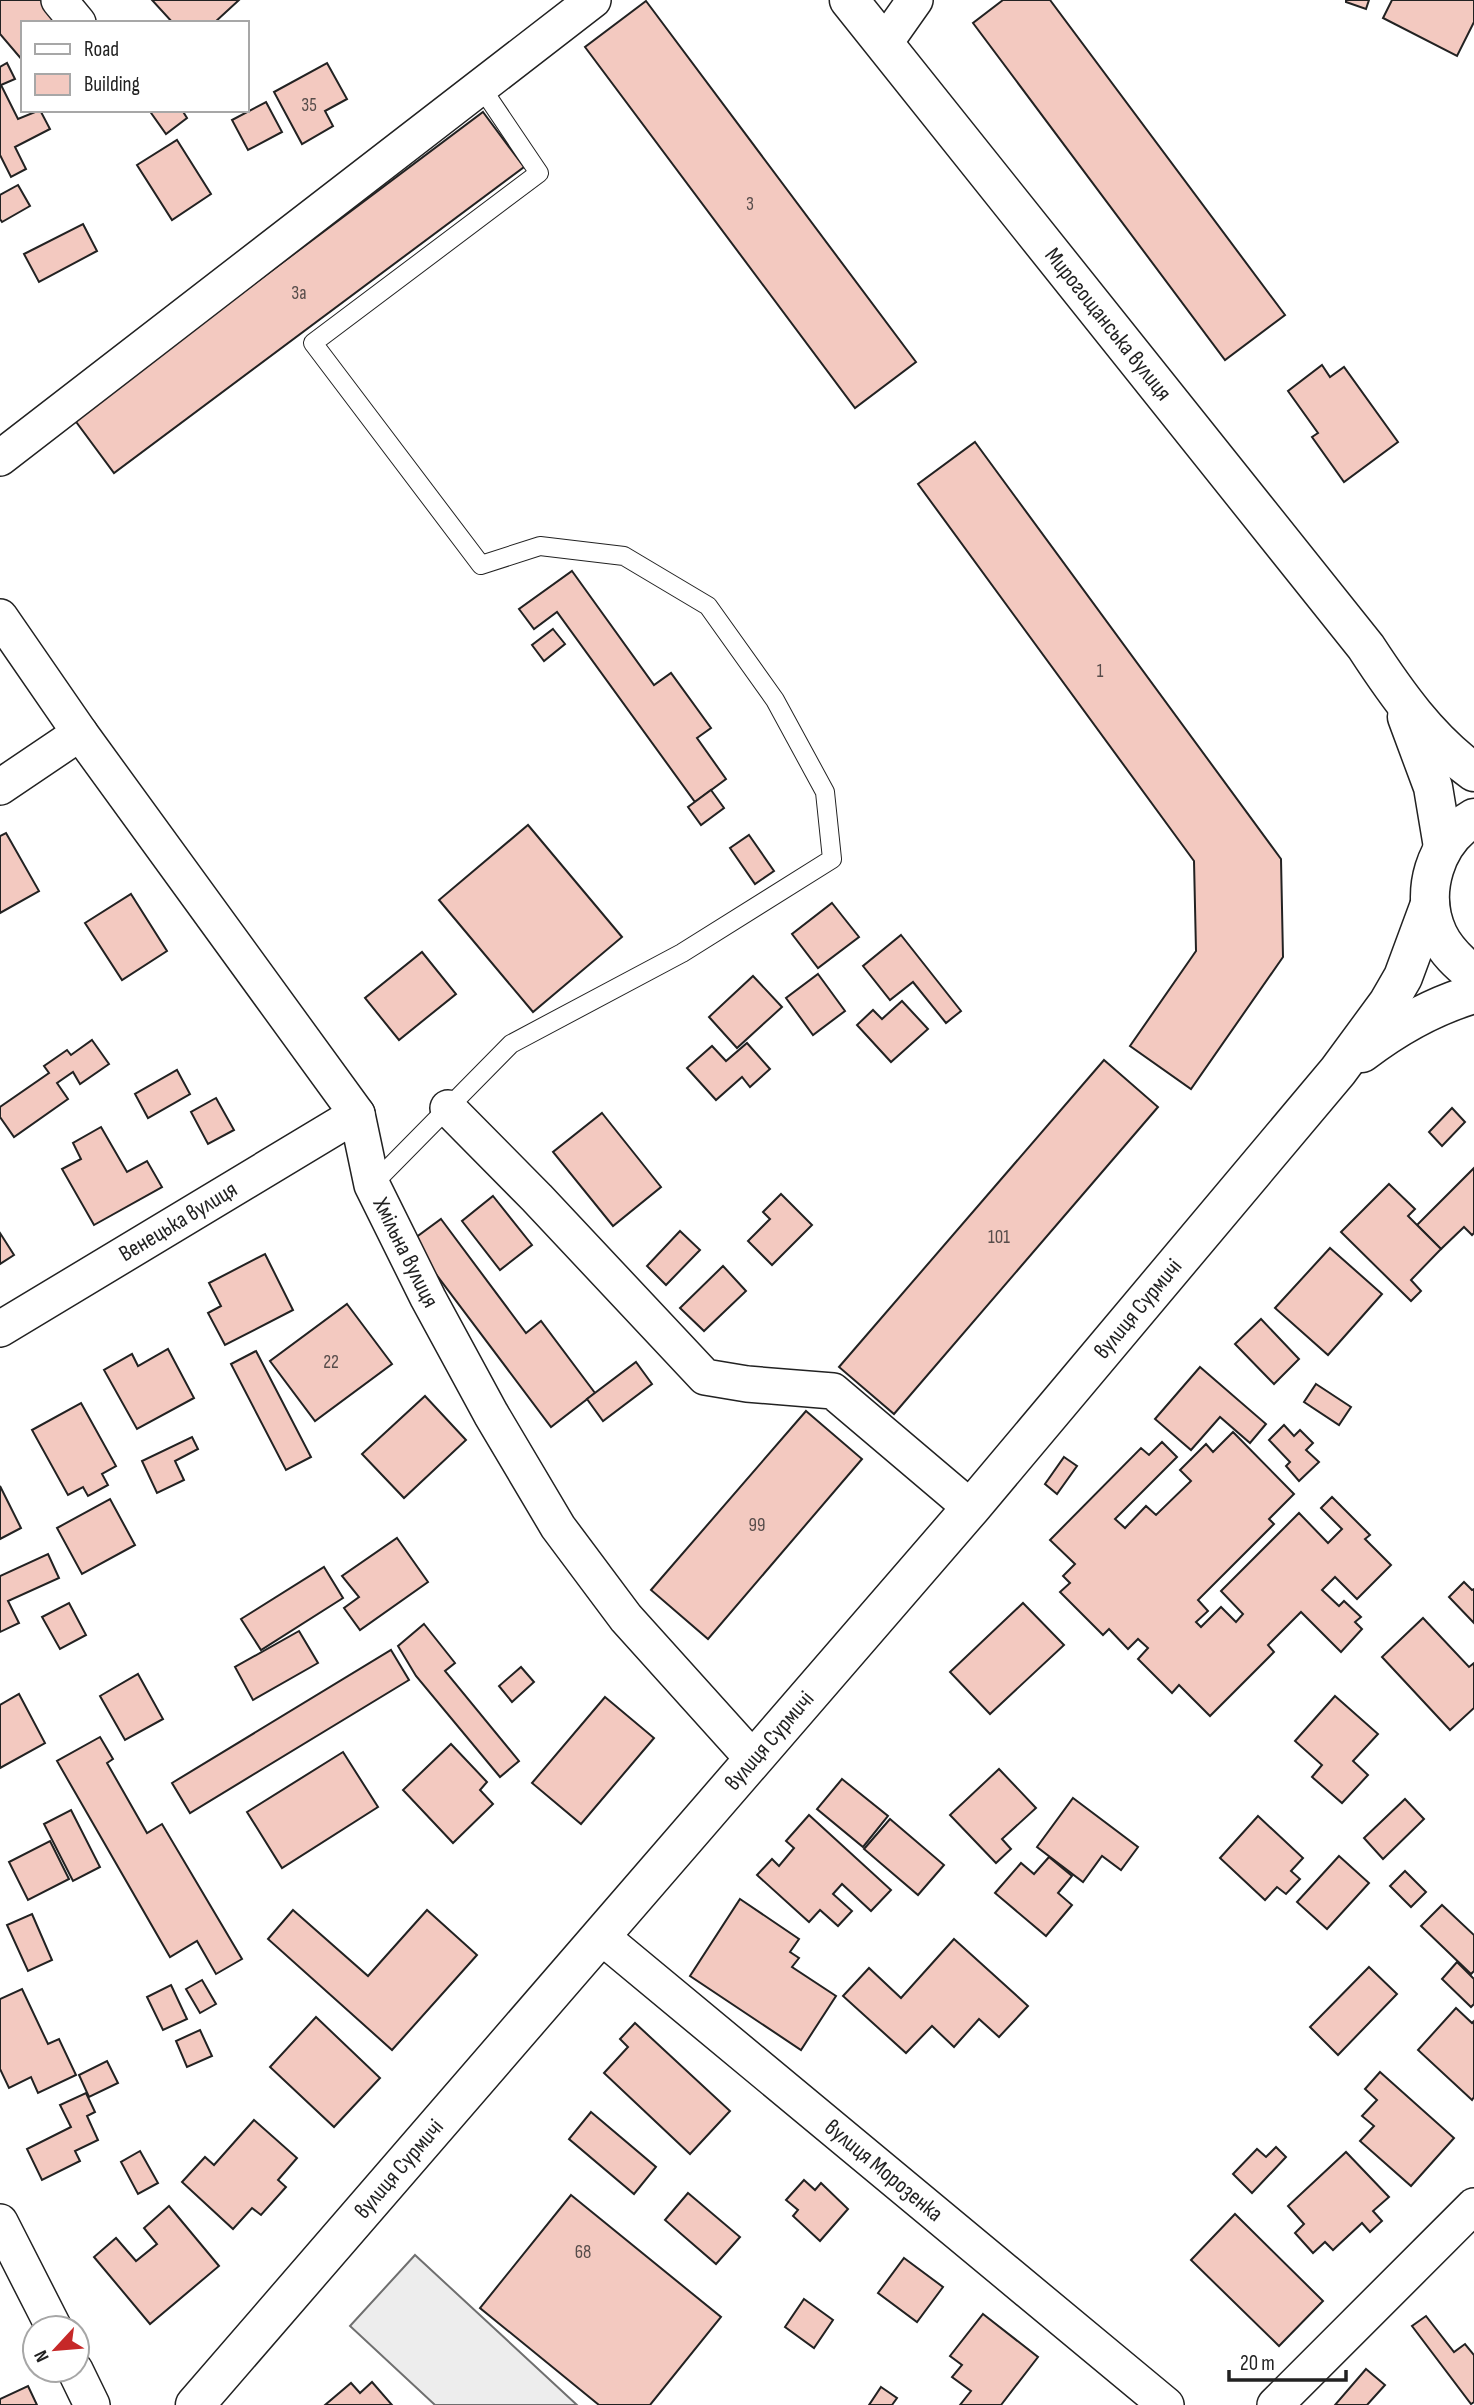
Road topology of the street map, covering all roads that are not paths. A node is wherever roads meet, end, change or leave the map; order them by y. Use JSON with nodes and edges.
{"nodes":[{"id":1,"x":59,"y":0,"type":"edge"},
{"id":2,"x":593,"y":0,"type":"edge"},
{"id":3,"x":849,"y":0,"type":"edge"},
{"id":4,"x":915,"y":0,"type":"edge"},
{"id":5,"x":76,"y":21,"type":"edge"},
{"id":6,"x":884,"y":44,"type":"junction"},
{"id":7,"x":481,"y":87,"type":"junction"},
{"id":8,"x":0,"y":458,"type":"edge"},
{"id":9,"x":0,"y":617,"type":"edge"},
{"id":10,"x":1398,"y":696,"type":"junction"},
{"id":11,"x":80,"y":733,"type":"junction"},
{"id":12,"x":1474,"y":772,"type":"edge"},
{"id":13,"x":0,"y":787,"type":"edge"},
{"id":14,"x":1474,"y":818,"type":"edge"},
{"id":15,"x":1443,"y":847,"type":"junction"},
{"id":16,"x":1430,"y":904,"type":"junction"},
{"id":17,"x":1474,"y":975,"type":"edge"},
{"id":18,"x":1474,"y":994,"type":"edge"},
{"id":19,"x":1338,"y":1071,"type":"junction"},
{"id":20,"x":448,"y":1108,"type":"junction"},
{"id":21,"x":357,"y":1114,"type":"junction"},
{"id":22,"x":372,"y":1185,"type":"junction"},
{"id":23,"x":0,"y":1329,"type":"edge"},
{"id":24,"x":971,"y":1508,"type":"junction"},
{"id":25,"x":754,"y":1760,"type":"junction"},
{"id":26,"x":601,"y":1937,"type":"junction"},
{"id":27,"x":1474,"y":2206,"type":"edge"},
{"id":28,"x":0,"y":2222,"type":"edge"},
{"id":29,"x":47,"y":2314,"type":"edge"},
{"id":30,"x":82,"y":2384,"type":"edge"},
{"id":31,"x":92,"y":2405,"type":"edge"},
{"id":32,"x":195,"y":2405,"type":"edge"},
{"id":33,"x":1166,"y":2405,"type":"edge"},
{"id":34,"x":1275,"y":2405,"type":"edge"}],
"edges":[{"from":1,"to":5,"type":"street"},
{"from":2,"to":7,"type":"street"},
{"from":3,"to":6,"type":"main road","name":"Мирогощанська вулиця"},
{"from":4,"to":6,"type":"street"},
{"from":6,"to":10,"type":"main road","name":"Мирогощанська вулиця"},
{"from":7,"to":8,"type":"street"},
{"from":7,"to":20,"type":"lane"},
{"from":9,"to":11,"type":"street","name":"Хмільна вулиця"},
{"from":10,"to":12,"type":"main road"},
{"from":10,"to":15,"type":"main road"},
{"from":11,"to":13,"type":"street"},
{"from":11,"to":21,"type":"street","name":"Хмільна вулиця"},
{"from":14,"to":15,"type":"main road"},
{"from":15,"to":16,"type":"main road"},
{"from":16,"to":17,"type":"main road"},
{"from":16,"to":19,"type":"main road"},
{"from":18,"to":19,"type":"main road"},
{"from":19,"to":24,"type":"main road","name":"вулиця Сурмичі"},
{"from":20,"to":22,"type":"lane"},
{"from":20,"to":24,"type":"street"},
{"from":21,"to":22,"type":"street","name":"Хмільна вулиця"},
{"from":21,"to":23,"type":"street","name":"Венецька вулиця"},
{"from":22,"to":25,"type":"street","name":"Хмільна вулиця"},
{"from":24,"to":25,"type":"main road","name":"вулиця Сурмичі"},
{"from":25,"to":26,"type":"main road","name":"вулиця Сурмичі"},
{"from":26,"to":32,"type":"main road","name":"вулиця Сурмичі"},
{"from":26,"to":33,"type":"street","name":"вулиця Морозенка"},
{"from":27,"to":34,"type":"street"},
{"from":28,"to":29,"type":"street"},
{"from":30,"to":31,"type":"street"}]}
